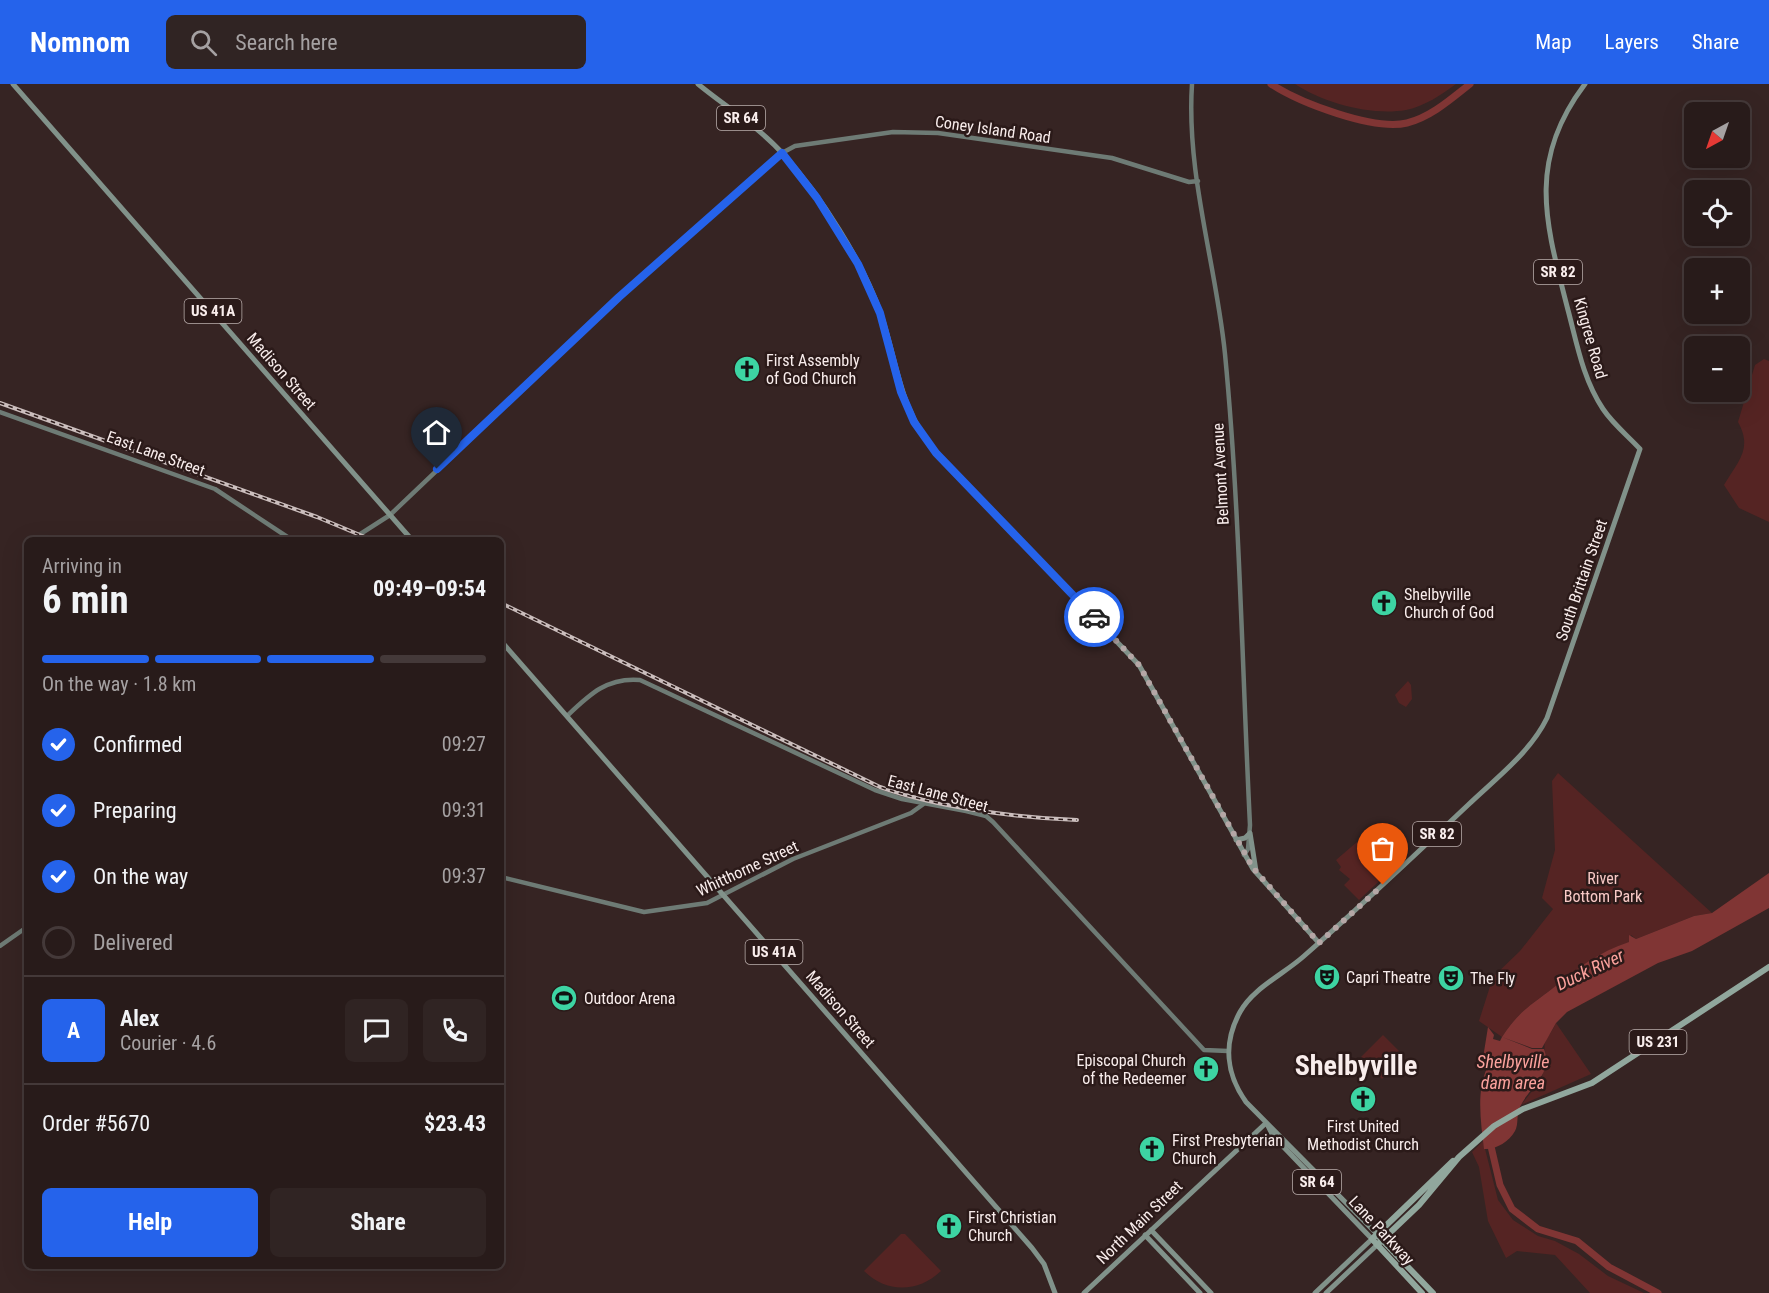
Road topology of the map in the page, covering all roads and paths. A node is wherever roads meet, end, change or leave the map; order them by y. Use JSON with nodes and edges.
{"nodes":[{"id":1,"x":13,"y":84,"type":"edge"},
{"id":2,"x":698,"y":84,"type":"edge"},
{"id":3,"x":1192,"y":84,"type":"edge"},
{"id":4,"x":1585,"y":84,"type":"edge"},
{"id":5,"x":782,"y":153,"type":"junction"},
{"id":6,"x":1198,"y":181,"type":"junction"},
{"id":7,"x":0,"y":412,"type":"edge"},
{"id":8,"x":1640,"y":449,"type":"joint"},
{"id":9,"x":390,"y":515,"type":"junction"},
{"id":10,"x":287,"y":537,"type":"edge"},
{"id":11,"x":356,"y":537,"type":"edge"},
{"id":12,"x":408,"y":537,"type":"edge"},
{"id":13,"x":504,"y":644,"type":"edge"},
{"id":14,"x":567,"y":716,"type":"junction"},
{"id":15,"x":925,"y":803,"type":"junction"},
{"id":16,"x":1250,"y":833,"type":"junction"},
{"id":17,"x":1236,"y":840,"type":"junction"},
{"id":18,"x":1244,"y":855,"type":"junction"},
{"id":19,"x":1257,"y":874,"type":"junction"},
{"id":20,"x":504,"y":878,"type":"edge"},
{"id":21,"x":723,"y":894,"type":"junction"},
{"id":22,"x":24,"y":929,"type":"edge"},
{"id":23,"x":1319,"y":943,"type":"junction"},
{"id":24,"x":0,"y":946,"type":"edge"},
{"id":25,"x":1769,"y":967,"type":"edge"},
{"id":26,"x":1228,"y":1051,"type":"junction"},
{"id":27,"x":1266,"y":1123,"type":"junction"},
{"id":28,"x":1151,"y":1230,"type":"junction"},
{"id":29,"x":1146,"y":1235,"type":"junction"},
{"id":30,"x":1377,"y":1239,"type":"junction"},
{"id":31,"x":1055,"y":1293,"type":"edge"},
{"id":32,"x":1084,"y":1293,"type":"edge"},
{"id":33,"x":1200,"y":1293,"type":"edge"},
{"id":34,"x":1211,"y":1293,"type":"edge"},
{"id":35,"x":1315,"y":1293,"type":"edge"},
{"id":36,"x":1326,"y":1293,"type":"edge"},
{"id":37,"x":1422,"y":1293,"type":"edge"},
{"id":38,"x":1433,"y":1293,"type":"edge"}],
"edges":[{"from":1,"to":9,"type":"main road","name":"Madison Street","number":"US 41A"},
{"from":2,"to":5,"type":"main road","number":"SR 64"},
{"from":3,"to":6,"type":"street","name":"Belmont Avenue"},
{"from":4,"to":8,"type":"main road","name":"Kingree Road","number":"SR 82"},
{"from":5,"to":6,"type":"street","name":"Coney Island Road"},
{"from":5,"to":9,"type":"street"},
{"from":5,"to":17,"type":"main road","number":"SR 64"},
{"from":6,"to":16,"type":"street","name":"Belmont Avenue"},
{"from":7,"to":10,"type":"street","name":"East Lane Street"},
{"from":8,"to":23,"type":"main road","name":"South Brittain Street","number":"SR 82"},
{"from":9,"to":11,"type":"street"},
{"from":9,"to":12,"type":"main road","name":"Madison Street","number":"US 41A"},
{"from":13,"to":14,"type":"main road","name":"Madison Street","number":"US 41A"},
{"from":14,"to":15,"type":"street","name":"East Lane Street"},
{"from":14,"to":21,"type":"main road","name":"Madison Street","number":"US 41A"},
{"from":15,"to":21,"type":"street","name":"Whitthorne Street"},
{"from":15,"to":26,"type":"street","name":"East Lane Street"},
{"from":16,"to":17,"type":"main road"},
{"from":16,"to":18,"type":"street","name":"Belmont Avenue"},
{"from":16,"to":19,"type":"main road"},
{"from":17,"to":18,"type":"main road","number":"SR 64"},
{"from":18,"to":19,"type":"main road","number":"SR 64"},
{"from":19,"to":23,"type":"main road","number":"SR 64"},
{"from":20,"to":21,"type":"street","name":"Whitthorne Street"},
{"from":21,"to":31,"type":"main road","name":"Madison Street","number":"US 41A"},
{"from":22,"to":24,"type":"street"},
{"from":23,"to":26,"type":"main road","number":"SR 64"},
{"from":25,"to":30,"type":"highway","number":"US 231"},
{"from":26,"to":27,"type":"main road","number":"SR 64"},
{"from":27,"to":28,"type":"main road","name":"North Main Street"},
{"from":27,"to":30,"type":"main road","name":"Lane Parkway","number":"SR 64"},
{"from":28,"to":29,"type":"main road","name":"North Main Street"},
{"from":28,"to":34,"type":"main road"},
{"from":29,"to":32,"type":"main road","name":"North Main Street"},
{"from":29,"to":33,"type":"main road"},
{"from":30,"to":35,"type":"main road"},
{"from":30,"to":36,"type":"main road"},
{"from":30,"to":37,"type":"highway","name":"Lane Parkway"},
{"from":30,"to":38,"type":"highway","name":"Lane Parkway"}]}
